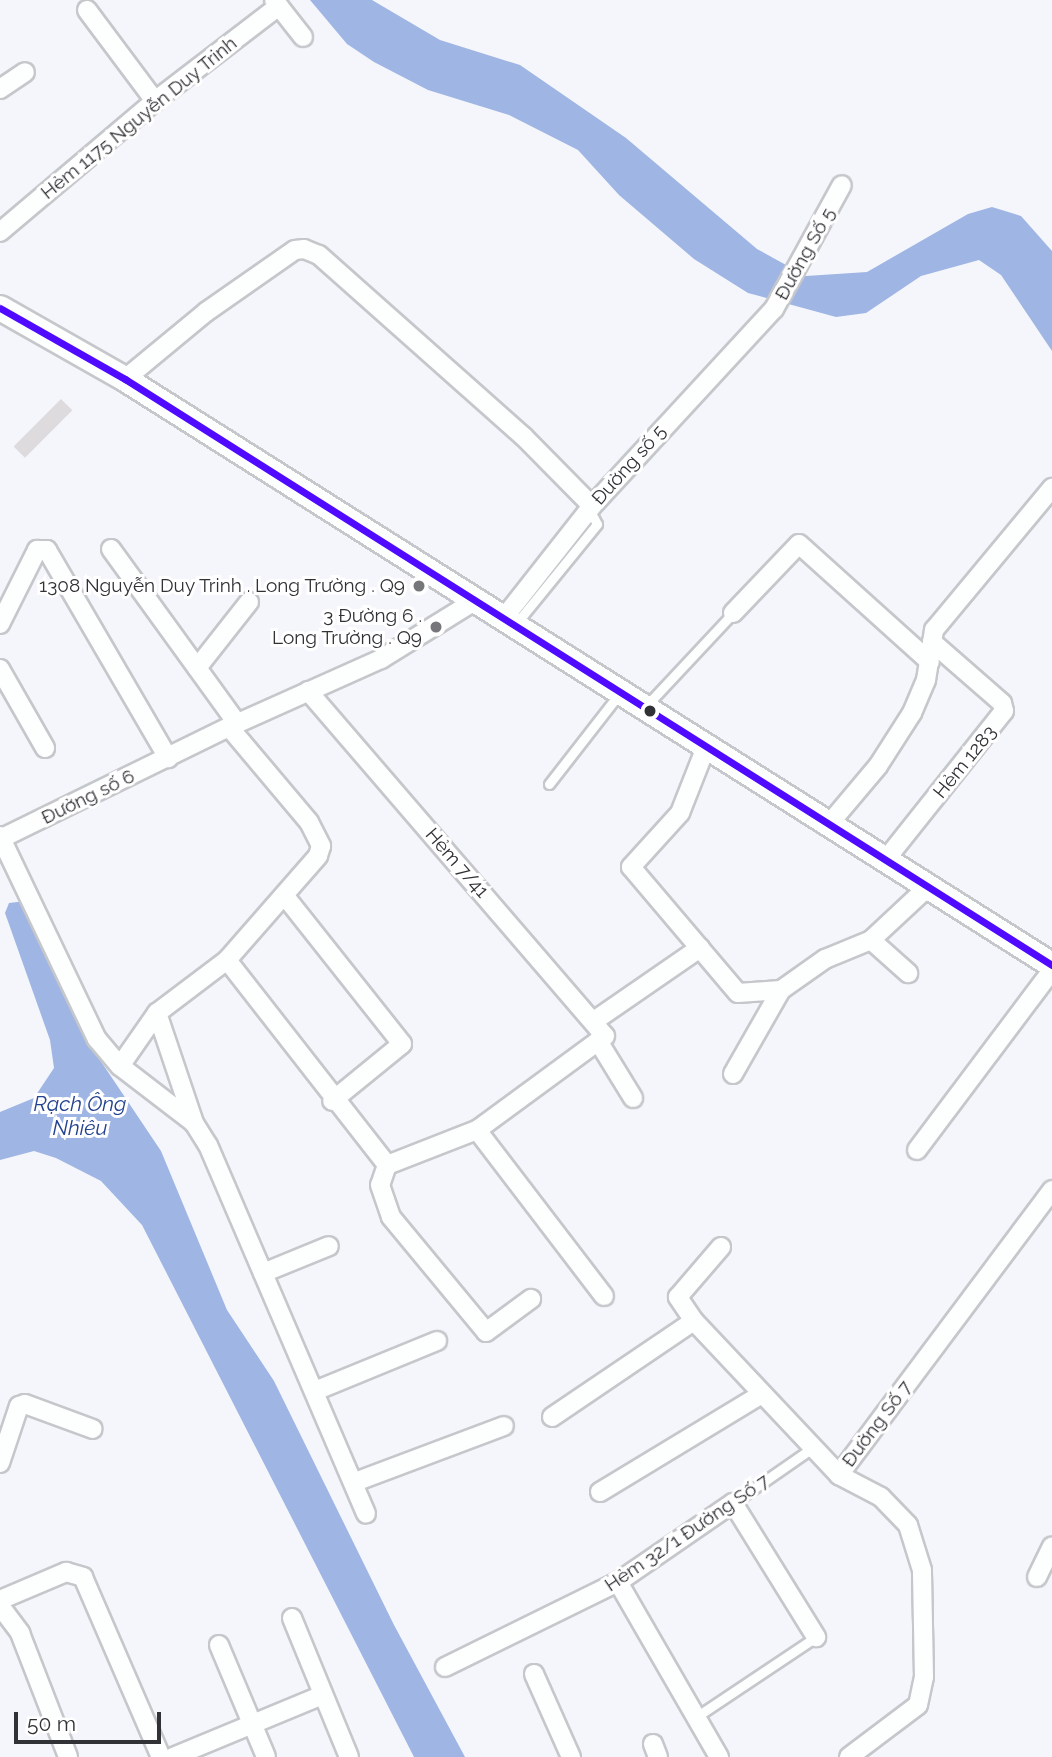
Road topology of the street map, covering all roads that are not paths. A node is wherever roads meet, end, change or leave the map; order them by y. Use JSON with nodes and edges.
{"nodes":[{"id":1,"x":277,"y":3,"type":"edge"},
{"id":2,"x":87,"y":10,"type":"dead end"},
{"id":3,"x":303,"y":37,"type":"dead end"},
{"id":4,"x":25,"y":72,"type":"dead end"},
{"id":5,"x":0,"y":89,"type":"edge"},
{"id":6,"x":155,"y":101,"type":"junction"},
{"id":7,"x":842,"y":186,"type":"dead end"},
{"id":8,"x":0,"y":232,"type":"edge"},
{"id":9,"x":0,"y":308,"type":"edge"},
{"id":10,"x":769,"y":314,"type":"joint"},
{"id":11,"x":125,"y":379,"type":"junction"},
{"id":12,"x":1052,"y":488,"type":"edge"},
{"id":13,"x":590,"y":508,"type":"junction"},
{"id":14,"x":111,"y":550,"type":"dead end"},
{"id":15,"x":473,"y":601,"type":"junction"},
{"id":16,"x":249,"y":602,"type":"dead end"},
{"id":17,"x":733,"y":613,"type":"joint"},
{"id":18,"x":508,"y":623,"type":"junction"},
{"id":19,"x":0,"y":624,"type":"edge"},
{"id":20,"x":932,"y":642,"type":"junction"},
{"id":21,"x":930,"y":662,"type":"junction"},
{"id":22,"x":197,"y":668,"type":"junction"},
{"id":23,"x":0,"y":670,"type":"edge"},
{"id":24,"x":308,"y":691,"type":"junction"},
{"id":25,"x":620,"y":692,"type":"junction"},
{"id":26,"x":645,"y":708,"type":"junction"},
{"id":27,"x":233,"y":725,"type":"junction"},
{"id":28,"x":706,"y":747,"type":"junction"},
{"id":29,"x":45,"y":748,"type":"dead end"},
{"id":30,"x":168,"y":758,"type":"junction"},
{"id":31,"x":549,"y":784,"type":"dead end"},
{"id":32,"x":830,"y":823,"type":"junction"},
{"id":33,"x":1,"y":837,"type":"edge"},
{"id":34,"x":887,"y":858,"type":"junction"},
{"id":35,"x":929,"y":886,"type":"junction"},
{"id":36,"x":284,"y":895,"type":"junction"},
{"id":37,"x":871,"y":940,"type":"junction"},
{"id":38,"x":700,"y":948,"type":"junction"},
{"id":39,"x":227,"y":960,"type":"junction"},
{"id":40,"x":1052,"y":965,"type":"edge"},
{"id":41,"x":1052,"y":970,"type":"edge"},
{"id":42,"x":908,"y":973,"type":"dead end"},
{"id":43,"x":781,"y":990,"type":"junction"},
{"id":44,"x":157,"y":1013,"type":"junction"},
{"id":45,"x":594,"y":1021,"type":"junction"},
{"id":46,"x":601,"y":1039,"type":"junction"},
{"id":47,"x":120,"y":1066,"type":"junction"},
{"id":48,"x":733,"y":1074,"type":"dead end"},
{"id":49,"x":633,"y":1098,"type":"dead end"},
{"id":50,"x":332,"y":1101,"type":"junction"},
{"id":51,"x":194,"y":1123,"type":"junction"},
{"id":52,"x":477,"y":1130,"type":"junction"},
{"id":53,"x":916,"y":1150,"type":"dead end"},
{"id":54,"x":387,"y":1165,"type":"junction"},
{"id":55,"x":1052,"y":1190,"type":"edge"},
{"id":56,"x":329,"y":1246,"type":"dead end"},
{"id":57,"x":721,"y":1247,"type":"dead end"},
{"id":58,"x":263,"y":1273,"type":"junction"},
{"id":59,"x":604,"y":1296,"type":"dead end"},
{"id":60,"x":531,"y":1299,"type":"dead end"},
{"id":61,"x":694,"y":1321,"type":"junction"},
{"id":62,"x":437,"y":1341,"type":"dead end"},
{"id":63,"x":315,"y":1391,"type":"junction"},
{"id":64,"x":760,"y":1395,"type":"junction"},
{"id":65,"x":552,"y":1417,"type":"dead end"},
{"id":66,"x":504,"y":1426,"type":"dead end"},
{"id":67,"x":93,"y":1429,"type":"dead end"},
{"id":68,"x":812,"y":1448,"type":"junction"},
{"id":69,"x":0,"y":1463,"type":"edge"},
{"id":70,"x":839,"y":1475,"type":"junction"},
{"id":71,"x":355,"y":1482,"type":"junction"},
{"id":72,"x":600,"y":1492,"type":"dead end"},
{"id":73,"x":733,"y":1503,"type":"junction"},
{"id":74,"x":366,"y":1514,"type":"dead end"},
{"id":75,"x":1052,"y":1546,"type":"edge"},
{"id":76,"x":1037,"y":1577,"type":"dead end"},
{"id":77,"x":618,"y":1582,"type":"junction"},
{"id":78,"x":0,"y":1600,"type":"edge"},
{"id":79,"x":0,"y":1606,"type":"edge"},
{"id":80,"x":292,"y":1618,"type":"dead end"},
{"id":81,"x":816,"y":1637,"type":"joint"},
{"id":82,"x":219,"y":1645,"type":"dead end"},
{"id":83,"x":445,"y":1667,"type":"dead end"},
{"id":84,"x":534,"y":1674,"type":"dead end"},
{"id":85,"x":323,"y":1695,"type":"junction"},
{"id":86,"x":696,"y":1717,"type":"junction"},
{"id":87,"x":252,"y":1724,"type":"junction"},
{"id":88,"x":68,"y":1757,"type":"edge"},
{"id":89,"x":162,"y":1757,"type":"edge"},
{"id":90,"x":173,"y":1757,"type":"edge"},
{"id":91,"x":266,"y":1757,"type":"edge"},
{"id":92,"x":349,"y":1757,"type":"edge"},
{"id":93,"x":570,"y":1757,"type":"edge"},
{"id":94,"x":719,"y":1757,"type":"edge"},
{"id":95,"x":849,"y":1757,"type":"edge"}],
"edges":[{"from":1,"to":3,"type":"street"},
{"from":1,"to":6,"type":"street","name":"Hẻm 1175 Nguyễn Duy Trinh"},
{"from":2,"to":6,"type":"street"},
{"from":4,"to":5,"type":"street"},
{"from":6,"to":8,"type":"street","name":"Hẻm 1175 Nguyễn Duy Trinh"},
{"from":7,"to":10,"type":"street","name":"Đường Số 5"},
{"from":9,"to":11,"type":"main road"},
{"from":10,"to":13,"type":"street","name":"Đường số 5"},
{"from":11,"to":13,"type":"street"},
{"from":11,"to":15,"type":"main road"},
{"from":12,"to":20,"type":"street"},
{"from":13,"to":18,"type":"street","name":"Đường số 5"},
{"from":14,"to":22,"type":"street"},
{"from":15,"to":18,"type":"main road"},
{"from":15,"to":24,"type":"street","name":"Đường số 6"},
{"from":16,"to":22,"type":"street"},
{"from":17,"to":21,"type":"street"},
{"from":17,"to":26,"type":"lane"},
{"from":18,"to":25,"type":"main road"},
{"from":19,"to":30,"type":"street"},
{"from":20,"to":21,"type":"street"},
{"from":20,"to":34,"type":"street","name":"Hẻm 1283"},
{"from":21,"to":32,"type":"street"},
{"from":22,"to":27,"type":"street"},
{"from":23,"to":29,"type":"street"},
{"from":24,"to":27,"type":"street","name":"Đường số 6"},
{"from":24,"to":45,"type":"street","name":"Hẻm 7/41"},
{"from":25,"to":26,"type":"main road"},
{"from":25,"to":31,"type":"lane"},
{"from":26,"to":28,"type":"main road"},
{"from":27,"to":30,"type":"street","name":"Đường số 6"},
{"from":27,"to":36,"type":"street"},
{"from":28,"to":32,"type":"main road"},
{"from":28,"to":38,"type":"street"},
{"from":30,"to":33,"type":"street","name":"Đường số 6"},
{"from":32,"to":34,"type":"main road"},
{"from":33,"to":47,"type":"street"},
{"from":34,"to":35,"type":"main road"},
{"from":35,"to":37,"type":"street"},
{"from":35,"to":40,"type":"main road"},
{"from":36,"to":39,"type":"street"},
{"from":36,"to":50,"type":"street"},
{"from":37,"to":42,"type":"street"},
{"from":37,"to":43,"type":"street"},
{"from":38,"to":43,"type":"street"},
{"from":38,"to":45,"type":"street"},
{"from":39,"to":44,"type":"street"},
{"from":39,"to":50,"type":"street"},
{"from":41,"to":53,"type":"street"},
{"from":43,"to":48,"type":"street"},
{"from":44,"to":47,"type":"street"},
{"from":44,"to":51,"type":"street"},
{"from":45,"to":46,"type":"street","name":"Hẻm 7/41"},
{"from":46,"to":49,"type":"street","name":"Hẻm 7/41"},
{"from":46,"to":52,"type":"street"},
{"from":47,"to":51,"type":"street"},
{"from":50,"to":54,"type":"street"},
{"from":51,"to":58,"type":"street"},
{"from":52,"to":54,"type":"street"},
{"from":52,"to":59,"type":"street"},
{"from":54,"to":60,"type":"street"},
{"from":55,"to":70,"type":"street","name":"Đường Số 7"},
{"from":56,"to":58,"type":"street"},
{"from":57,"to":61,"type":"street"},
{"from":58,"to":63,"type":"street"},
{"from":61,"to":64,"type":"street"},
{"from":61,"to":65,"type":"street"},
{"from":62,"to":63,"type":"street"},
{"from":63,"to":71,"type":"street"},
{"from":64,"to":68,"type":"street"},
{"from":64,"to":72,"type":"street"},
{"from":66,"to":71,"type":"street"},
{"from":67,"to":69,"type":"street"},
{"from":68,"to":70,"type":"street"},
{"from":68,"to":73,"type":"lane","name":"Hẻm 32/1 Đường Số 7"},
{"from":70,"to":95,"type":"street","name":"Đường Số 7"},
{"from":71,"to":74,"type":"street"},
{"from":73,"to":77,"type":"street","name":"Hẻm 32/1 Đường Số 7"},
{"from":73,"to":81,"type":"street"},
{"from":75,"to":76,"type":"street"},
{"from":77,"to":83,"type":"street","name":"Hẻm 32/1 Đường Số 7"},
{"from":77,"to":86,"type":"street"},
{"from":78,"to":89,"type":"street"},
{"from":79,"to":88,"type":"street"},
{"from":80,"to":85,"type":"street"},
{"from":81,"to":86,"type":"lane"},
{"from":82,"to":87,"type":"street"},
{"from":84,"to":93,"type":"street"},
{"from":85,"to":87,"type":"street"},
{"from":85,"to":92,"type":"street"},
{"from":86,"to":94,"type":"street"},
{"from":87,"to":90,"type":"street"},
{"from":87,"to":91,"type":"street"}]}
